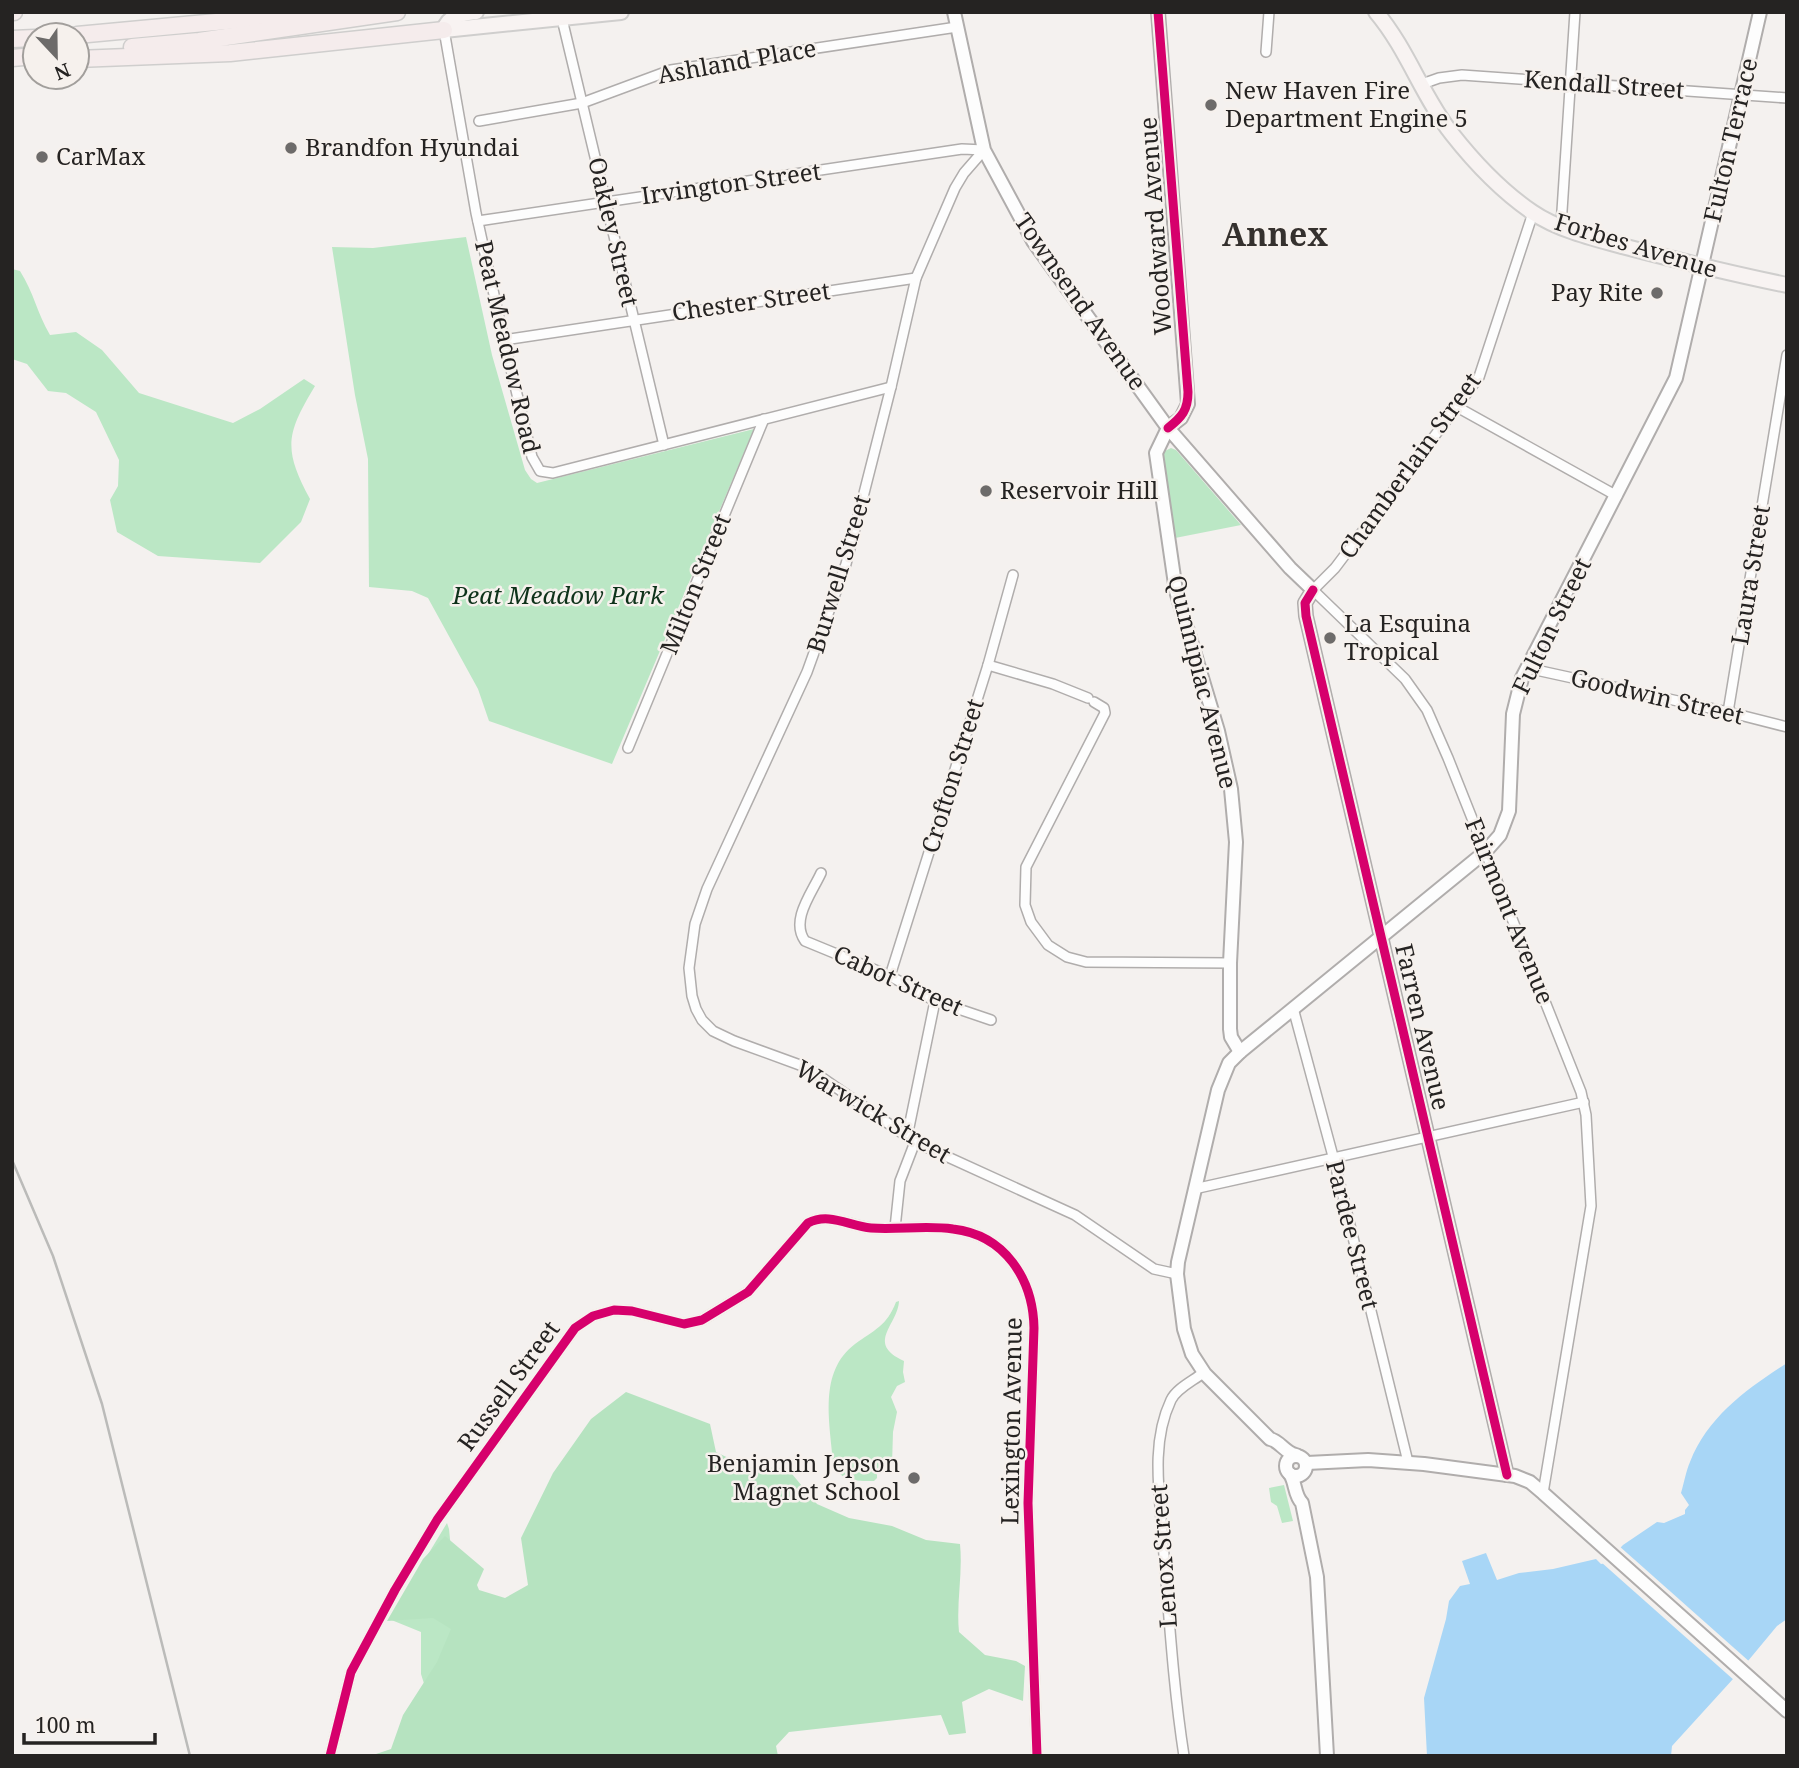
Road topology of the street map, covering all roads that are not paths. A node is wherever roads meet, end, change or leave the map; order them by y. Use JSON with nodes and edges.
{"nodes":[{"id":1,"x":322,"y":12,"type":"edge"},
{"id":2,"x":397,"y":12,"type":"edge"},
{"id":3,"x":476,"y":12,"type":"edge"},
{"id":4,"x":621,"y":12,"type":"edge"},
{"id":5,"x":954,"y":12,"type":"edge"},
{"id":6,"x":1158,"y":12,"type":"edge"},
{"id":7,"x":1269,"y":12,"type":"edge"},
{"id":8,"x":1377,"y":12,"type":"edge"},
{"id":9,"x":1575,"y":12,"type":"edge"},
{"id":10,"x":1760,"y":12,"type":"edge"},
{"id":11,"x":562,"y":19,"type":"junction"},
{"id":12,"x":957,"y":27,"type":"junction"},
{"id":13,"x":444,"y":30,"type":"junction"},
{"id":14,"x":91,"y":34,"type":"edge"},
{"id":15,"x":91,"y":51,"type":"edge"},
{"id":16,"x":1266,"y":52,"type":"dead end"},
{"id":17,"x":91,"y":58,"type":"edge"},
{"id":18,"x":1572,"y":83,"type":"junction"},
{"id":19,"x":1422,"y":84,"type":"junction"},
{"id":20,"x":1741,"y":95,"type":"junction"},
{"id":21,"x":1787,"y":99,"type":"edge"},
{"id":22,"x":582,"y":103,"type":"junction"},
{"id":23,"x":479,"y":121,"type":"dead end"},
{"id":24,"x":984,"y":150,"type":"junction"},
{"id":25,"x":606,"y":202,"type":"junction"},
{"id":26,"x":1533,"y":213,"type":"junction"},
{"id":27,"x":478,"y":221,"type":"junction"},
{"id":28,"x":1561,"y":226,"type":"junction"},
{"id":29,"x":1702,"y":267,"type":"junction"},
{"id":30,"x":916,"y":278,"type":"junction"},
{"id":31,"x":1787,"y":285,"type":"edge"},
{"id":32,"x":634,"y":319,"type":"junction"},
{"id":33,"x":503,"y":340,"type":"junction"},
{"id":34,"x":1787,"y":355,"type":"edge"},
{"id":35,"x":891,"y":387,"type":"junction"},
{"id":36,"x":1457,"y":407,"type":"junction"},
{"id":37,"x":764,"y":419,"type":"junction"},
{"id":38,"x":1168,"y":428,"type":"junction"},
{"id":39,"x":664,"y":445,"type":"junction"},
{"id":40,"x":1617,"y":496,"type":"junction"},
{"id":41,"x":1013,"y":575,"type":"dead end"},
{"id":42,"x":1313,"y":590,"type":"junction"},
{"id":43,"x":988,"y":664,"type":"junction"},
{"id":44,"x":1527,"y":668,"type":"junction"},
{"id":45,"x":1728,"y":712,"type":"junction"},
{"id":46,"x":1787,"y":727,"type":"edge"},
{"id":47,"x":628,"y":748,"type":"dead end"},
{"id":48,"x":1485,"y":852,"type":"junction"},
{"id":49,"x":821,"y":873,"type":"dead end"},
{"id":50,"x":1381,"y":937,"type":"junction"},
{"id":51,"x":1230,"y":963,"type":"junction"},
{"id":52,"x":890,"y":976,"type":"junction"},
{"id":53,"x":692,"y":996,"type":"joint"},
{"id":54,"x":935,"y":1001,"type":"junction"},
{"id":55,"x":1293,"y":1008,"type":"junction"},
{"id":56,"x":991,"y":1020,"type":"dead end"},
{"id":57,"x":1240,"y":1052,"type":"junction"},
{"id":58,"x":1584,"y":1102,"type":"junction"},
{"id":59,"x":1428,"y":1138,"type":"junction"},
{"id":60,"x":911,"y":1140,"type":"junction"},
{"id":61,"x":1334,"y":1160,"type":"junction"},
{"id":62,"x":1195,"y":1189,"type":"junction"},
{"id":63,"x":895,"y":1228,"type":"junction"},
{"id":64,"x":1177,"y":1274,"type":"junction"},
{"id":65,"x":1203,"y":1373,"type":"junction"},
{"id":66,"x":1270,"y":1439,"type":"junction"},
{"id":67,"x":1296,"y":1455,"type":"junction"},
{"id":68,"x":1408,"y":1462,"type":"junction"},
{"id":69,"x":1306,"y":1468,"type":"junction"},
{"id":70,"x":1288,"y":1470,"type":"junction"},
{"id":71,"x":1507,"y":1475,"type":"junction"},
{"id":72,"x":1543,"y":1493,"type":"junction"},
{"id":73,"x":1302,"y":1503,"type":"junction"},
{"id":74,"x":1787,"y":1711,"type":"edge"},
{"id":75,"x":330,"y":1756,"type":"edge"},
{"id":76,"x":1037,"y":1756,"type":"edge"},
{"id":77,"x":1184,"y":1756,"type":"edge"},
{"id":78,"x":1327,"y":1756,"type":"edge"}],
"edges":[{"from":1,"to":14,"type":"highway"},
{"from":2,"to":15,"type":"highway"},
{"from":3,"to":13,"type":"main road"},
{"from":4,"to":11,"type":"main road"},
{"from":5,"to":12,"type":"main road","name":"Townsend Avenue"},
{"from":6,"to":38,"type":"main road","name":"Woodward Avenue"},
{"from":7,"to":16,"type":"street"},
{"from":8,"to":19,"type":"main road","name":"Forbes Avenue"},
{"from":9,"to":18,"type":"street"},
{"from":10,"to":20,"type":"main road","name":"Fulton Terrace"},
{"from":11,"to":13,"type":"main road"},
{"from":11,"to":22,"type":"street","name":"Oakley Street"},
{"from":12,"to":22,"type":"street","name":"Ashland Place"},
{"from":12,"to":24,"type":"main road","name":"Townsend Avenue"},
{"from":13,"to":17,"type":"highway"},
{"from":13,"to":27,"type":"street","name":"Peat Meadow Road"},
{"from":18,"to":19,"type":"street","name":"Kendall Street"},
{"from":18,"to":20,"type":"street","name":"Kendall Street"},
{"from":18,"to":28,"type":"street"},
{"from":19,"to":26,"type":"main road","name":"Forbes Avenue"},
{"from":20,"to":21,"type":"street","name":"Kendall Street"},
{"from":20,"to":29,"type":"main road","name":"Fulton Terrace"},
{"from":22,"to":23,"type":"street","name":"Ashland Place"},
{"from":22,"to":25,"type":"street","name":"Oakley Street"},
{"from":24,"to":25,"type":"street","name":"Irvington Street"},
{"from":24,"to":30,"type":"street","name":"Burwell Street"},
{"from":24,"to":38,"type":"main road","name":"Townsend Avenue"},
{"from":25,"to":27,"type":"street","name":"Irvington Street"},
{"from":25,"to":32,"type":"street","name":"Oakley Street"},
{"from":26,"to":28,"type":"main road","name":"Forbes Avenue"},
{"from":26,"to":36,"type":"street","name":"Chamberlain Street"},
{"from":27,"to":33,"type":"street","name":"Peat Meadow Road"},
{"from":28,"to":29,"type":"main road","name":"Forbes Avenue"},
{"from":29,"to":31,"type":"main road","name":"Forbes Avenue"},
{"from":29,"to":40,"type":"main road","name":"Fulton Street"},
{"from":30,"to":32,"type":"street","name":"Chester Street"},
{"from":30,"to":35,"type":"street","name":"Burwell Street"},
{"from":32,"to":33,"type":"street","name":"Chester Street"},
{"from":32,"to":39,"type":"street","name":"Oakley Street"},
{"from":33,"to":39,"type":"street","name":"Peat Meadow Road"},
{"from":34,"to":45,"type":"street","name":"Laura Street"},
{"from":35,"to":37,"type":"street","name":"Peat Meadow Road"},
{"from":35,"to":53,"type":"street","name":"Burwell Street"},
{"from":36,"to":40,"type":"street"},
{"from":36,"to":42,"type":"street","name":"Chamberlain Street"},
{"from":37,"to":39,"type":"street","name":"Peat Meadow Road"},
{"from":37,"to":47,"type":"street","name":"Milton Street"},
{"from":38,"to":42,"type":"main road","name":"Fairmont Avenue"},
{"from":38,"to":51,"type":"main road","name":"Quinnipiac Avenue"},
{"from":40,"to":44,"type":"main road","name":"Fulton Street"},
{"from":41,"to":43,"type":"street","name":"Crofton Street"},
{"from":42,"to":48,"type":"street","name":"Fairmont Avenue"},
{"from":42,"to":50,"type":"main road","name":"Farren Avenue"},
{"from":43,"to":51,"type":"street"},
{"from":43,"to":52,"type":"street","name":"Crofton Street"},
{"from":44,"to":45,"type":"street","name":"Goodwin Street"},
{"from":44,"to":48,"type":"main road","name":"Fulton Street"},
{"from":45,"to":46,"type":"street","name":"Goodwin Street"},
{"from":48,"to":50,"type":"main road","name":"Fulton Street"},
{"from":48,"to":58,"type":"street","name":"Fairmont Avenue"},
{"from":49,"to":52,"type":"street","name":"Cabot Street"},
{"from":50,"to":55,"type":"main road","name":"Fulton Street"},
{"from":50,"to":59,"type":"main road","name":"Farren Avenue"},
{"from":51,"to":57,"type":"main road","name":"Quinnipiac Avenue"},
{"from":52,"to":54,"type":"street","name":"Cabot Street"},
{"from":53,"to":60,"type":"street","name":"Warwick Street"},
{"from":54,"to":56,"type":"street","name":"Cabot Street"},
{"from":54,"to":60,"type":"street"},
{"from":55,"to":57,"type":"main road","name":"Fulton Street"},
{"from":55,"to":61,"type":"street","name":"Pardee Street"},
{"from":57,"to":62,"type":"main road"},
{"from":58,"to":59,"type":"street"},
{"from":58,"to":72,"type":"street","name":"Fairmont Avenue"},
{"from":59,"to":61,"type":"street"},
{"from":59,"to":71,"type":"main road","name":"Farren Avenue"},
{"from":60,"to":63,"type":"street"},
{"from":60,"to":64,"type":"street","name":"Warwick Street"},
{"from":61,"to":62,"type":"street"},
{"from":61,"to":68,"type":"street","name":"Pardee Street"},
{"from":62,"to":64,"type":"main road"},
{"from":63,"to":75,"type":"street","name":"Russell Street"},
{"from":63,"to":76,"type":"street","name":"Lexington Avenue"},
{"from":64,"to":65,"type":"main road"},
{"from":65,"to":66,"type":"main road"},
{"from":65,"to":77,"type":"street","name":"Lenox Street"},
{"from":66,"to":67,"type":"main road"},
{"from":66,"to":70,"type":"main road"},
{"from":67,"to":69,"type":"main road"},
{"from":67,"to":70,"type":"main road"},
{"from":68,"to":69,"type":"main road"},
{"from":68,"to":71,"type":"main road"},
{"from":69,"to":70,"type":"main road"},
{"from":69,"to":73,"type":"main road"},
{"from":70,"to":73,"type":"main road"},
{"from":71,"to":72,"type":"main road"},
{"from":72,"to":74,"type":"main road"},
{"from":73,"to":78,"type":"main road"}]}
